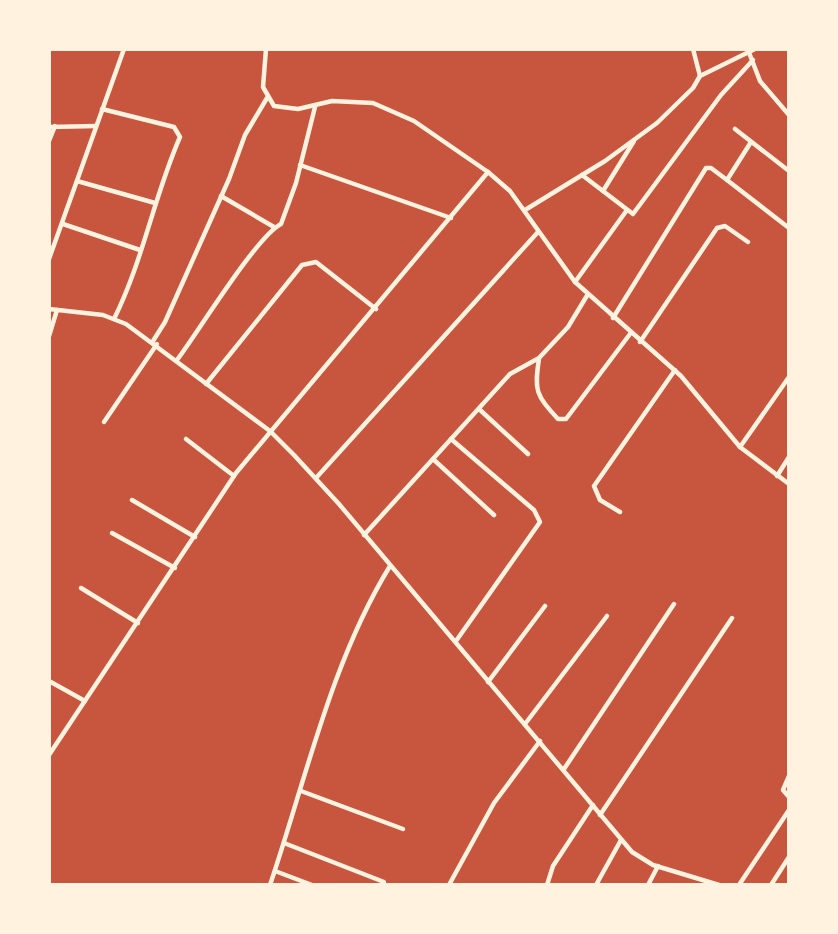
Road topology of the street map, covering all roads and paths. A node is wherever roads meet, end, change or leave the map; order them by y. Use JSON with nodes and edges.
{"nodes":[{"id":1,"x":124,"y":49,"type":"edge"},
{"id":2,"x":266,"y":49,"type":"edge"},
{"id":3,"x":693,"y":49,"type":"edge"},
{"id":4,"x":755,"y":49,"type":"edge"},
{"id":5,"x":748,"y":50,"type":"edge"},
{"id":6,"x":753,"y":60,"type":"junction"},
{"id":7,"x":700,"y":76,"type":"junction"},
{"id":8,"x":267,"y":98,"type":"junction"},
{"id":9,"x":315,"y":107,"type":"junction"},
{"id":10,"x":102,"y":109,"type":"junction"},
{"id":11,"x":789,"y":115,"type":"edge"},
{"id":12,"x":52,"y":126,"type":"edge"},
{"id":13,"x":96,"y":127,"type":"junction"},
{"id":14,"x":734,"y":129,"type":"dead end"},
{"id":15,"x":636,"y":138,"type":"junction"},
{"id":16,"x":49,"y":141,"type":"edge"},
{"id":17,"x":751,"y":142,"type":"junction"},
{"id":18,"x":300,"y":165,"type":"junction"},
{"id":19,"x":789,"y":171,"type":"edge"},
{"id":20,"x":488,"y":172,"type":"junction"},
{"id":21,"x":582,"y":174,"type":"junction"},
{"id":22,"x":727,"y":180,"type":"junction"},
{"id":23,"x":77,"y":181,"type":"junction"},
{"id":24,"x":603,"y":191,"type":"junction"},
{"id":25,"x":221,"y":197,"type":"junction"},
{"id":26,"x":155,"y":203,"type":"junction"},
{"id":27,"x":525,"y":210,"type":"junction"},
{"id":28,"x":627,"y":210,"type":"junction"},
{"id":29,"x":451,"y":218,"type":"junction"},
{"id":30,"x":63,"y":224,"type":"junction"},
{"id":31,"x":274,"y":227,"type":"junction"},
{"id":32,"x":789,"y":228,"type":"edge"},
{"id":33,"x":538,"y":232,"type":"junction"},
{"id":34,"x":49,"y":240,"type":"edge"},
{"id":35,"x":56,"y":242,"type":"junction"},
{"id":36,"x":748,"y":242,"type":"dead end"},
{"id":37,"x":140,"y":250,"type":"junction"},
{"id":38,"x":49,"y":260,"type":"edge"},
{"id":39,"x":575,"y":282,"type":"junction"},
{"id":40,"x":588,"y":294,"type":"junction"},
{"id":41,"x":49,"y":309,"type":"edge"},
{"id":42,"x":376,"y":309,"type":"junction"},
{"id":43,"x":57,"y":310,"type":"junction"},
{"id":44,"x":613,"y":318,"type":"junction"},
{"id":45,"x":114,"y":319,"type":"junction"},
{"id":46,"x":630,"y":334,"type":"junction"},
{"id":47,"x":49,"y":336,"type":"edge"},
{"id":48,"x":640,"y":342,"type":"junction"},
{"id":49,"x":155,"y":343,"type":"junction"},
{"id":50,"x":539,"y":358,"type":"junction"},
{"id":51,"x":177,"y":360,"type":"junction"},
{"id":52,"x":675,"y":370,"type":"junction"},
{"id":53,"x":789,"y":377,"type":"edge"},
{"id":54,"x":206,"y":384,"type":"junction"},
{"id":55,"x":479,"y":409,"type":"junction"},
{"id":56,"x":104,"y":422,"type":"dead end"},
{"id":57,"x":270,"y":431,"type":"junction"},
{"id":58,"x":186,"y":439,"type":"dead end"},
{"id":59,"x":451,"y":439,"type":"junction"},
{"id":60,"x":740,"y":447,"type":"junction"},
{"id":61,"x":528,"y":454,"type":"dead end"},
{"id":62,"x":789,"y":457,"type":"edge"},
{"id":63,"x":433,"y":459,"type":"junction"},
{"id":64,"x":234,"y":476,"type":"junction"},
{"id":65,"x":777,"y":476,"type":"junction"},
{"id":66,"x":316,"y":478,"type":"junction"},
{"id":67,"x":789,"y":484,"type":"edge"},
{"id":68,"x":132,"y":500,"type":"dead end"},
{"id":69,"x":620,"y":512,"type":"dead end"},
{"id":70,"x":494,"y":515,"type":"dead end"},
{"id":71,"x":112,"y":533,"type":"dead end"},
{"id":72,"x":364,"y":534,"type":"junction"},
{"id":73,"x":195,"y":537,"type":"junction"},
{"id":74,"x":390,"y":566,"type":"junction"},
{"id":75,"x":175,"y":568,"type":"junction"},
{"id":76,"x":81,"y":587,"type":"dead end"},
{"id":77,"x":674,"y":604,"type":"dead end"},
{"id":78,"x":545,"y":606,"type":"dead end"},
{"id":79,"x":607,"y":616,"type":"dead end"},
{"id":80,"x":732,"y":618,"type":"dead end"},
{"id":81,"x":138,"y":623,"type":"junction"},
{"id":82,"x":456,"y":641,"type":"junction"},
{"id":83,"x":49,"y":681,"type":"edge"},
{"id":84,"x":488,"y":682,"type":"junction"},
{"id":85,"x":85,"y":701,"type":"junction"},
{"id":86,"x":525,"y":724,"type":"junction"},
{"id":87,"x":540,"y":741,"type":"junction"},
{"id":88,"x":49,"y":755,"type":"edge"},
{"id":89,"x":564,"y":769,"type":"junction"},
{"id":90,"x":789,"y":776,"type":"edge"},
{"id":91,"x":301,"y":791,"type":"junction"},
{"id":92,"x":789,"y":797,"type":"edge"},
{"id":93,"x":593,"y":804,"type":"junction"},
{"id":94,"x":789,"y":810,"type":"edge"},
{"id":95,"x":600,"y":815,"type":"junction"},
{"id":96,"x":403,"y":829,"type":"dead end"},
{"id":97,"x":621,"y":840,"type":"junction"},
{"id":98,"x":284,"y":843,"type":"junction"},
{"id":99,"x":789,"y":857,"type":"edge"},
{"id":100,"x":658,"y":866,"type":"junction"},
{"id":101,"x":275,"y":871,"type":"junction"},
{"id":102,"x":384,"y":882,"type":"dead end"},
{"id":103,"x":270,"y":885,"type":"edge"},
{"id":104,"x":313,"y":885,"type":"edge"},
{"id":105,"x":449,"y":885,"type":"edge"},
{"id":106,"x":547,"y":885,"type":"edge"},
{"id":107,"x":596,"y":885,"type":"edge"},
{"id":108,"x":648,"y":885,"type":"edge"},
{"id":109,"x":717,"y":885,"type":"edge"},
{"id":110,"x":739,"y":885,"type":"edge"},
{"id":111,"x":771,"y":885,"type":"edge"}],
"edges":[{"from":1,"to":10,"type":"street"},
{"from":2,"to":8,"type":"street"},
{"from":3,"to":7,"type":"street"},
{"from":4,"to":5,"type":"street"},
{"from":5,"to":6,"type":"street"},
{"from":5,"to":7,"type":"street"},
{"from":6,"to":11,"type":"street"},
{"from":6,"to":28,"type":"street"},
{"from":7,"to":15,"type":"street"},
{"from":8,"to":9,"type":"street"},
{"from":8,"to":25,"type":"street"},
{"from":9,"to":18,"type":"street"},
{"from":9,"to":20,"type":"street"},
{"from":10,"to":13,"type":"street"},
{"from":10,"to":26,"type":"street"},
{"from":12,"to":13,"type":"street"},
{"from":12,"to":16,"type":"street"},
{"from":13,"to":23,"type":"street"},
{"from":14,"to":17,"type":"street"},
{"from":15,"to":21,"type":"street"},
{"from":15,"to":24,"type":"street"},
{"from":17,"to":19,"type":"street"},
{"from":17,"to":22,"type":"street"},
{"from":18,"to":29,"type":"street"},
{"from":18,"to":31,"type":"street"},
{"from":20,"to":27,"type":"street"},
{"from":20,"to":29,"type":"street"},
{"from":21,"to":24,"type":"street"},
{"from":21,"to":27,"type":"street"},
{"from":22,"to":32,"type":"street"},
{"from":22,"to":44,"type":"street"},
{"from":23,"to":26,"type":"street"},
{"from":23,"to":30,"type":"street"},
{"from":24,"to":28,"type":"street"},
{"from":25,"to":31,"type":"street"},
{"from":25,"to":49,"type":"street"},
{"from":26,"to":37,"type":"street"},
{"from":27,"to":33,"type":"street"},
{"from":28,"to":39,"type":"street"},
{"from":29,"to":42,"type":"street"},
{"from":30,"to":35,"type":"street"},
{"from":30,"to":37,"type":"street"},
{"from":31,"to":51,"type":"street"},
{"from":33,"to":39,"type":"street"},
{"from":33,"to":66,"type":"street"},
{"from":34,"to":35,"type":"street"},
{"from":35,"to":38,"type":"street"},
{"from":36,"to":48,"type":"street"},
{"from":37,"to":45,"type":"street"},
{"from":39,"to":40,"type":"street"},
{"from":40,"to":44,"type":"street"},
{"from":40,"to":50,"type":"street"},
{"from":41,"to":43,"type":"street"},
{"from":42,"to":54,"type":"street"},
{"from":42,"to":57,"type":"street"},
{"from":43,"to":45,"type":"street"},
{"from":43,"to":47,"type":"street"},
{"from":44,"to":46,"type":"street"},
{"from":45,"to":49,"type":"street"},
{"from":46,"to":48,"type":"street"},
{"from":46,"to":50,"type":"street"},
{"from":48,"to":52,"type":"street"},
{"from":49,"to":51,"type":"street"},
{"from":49,"to":56,"type":"street"},
{"from":50,"to":55,"type":"street"},
{"from":51,"to":54,"type":"street"},
{"from":52,"to":60,"type":"street"},
{"from":52,"to":69,"type":"street"},
{"from":53,"to":60,"type":"street"},
{"from":54,"to":57,"type":"street"},
{"from":55,"to":59,"type":"street"},
{"from":55,"to":61,"type":"street"},
{"from":57,"to":64,"type":"street"},
{"from":57,"to":66,"type":"street"},
{"from":58,"to":64,"type":"street"},
{"from":59,"to":63,"type":"street"},
{"from":59,"to":82,"type":"street"},
{"from":60,"to":65,"type":"street"},
{"from":62,"to":65,"type":"street"},
{"from":63,"to":70,"type":"street"},
{"from":63,"to":72,"type":"street"},
{"from":64,"to":73,"type":"street"},
{"from":65,"to":67,"type":"street"},
{"from":66,"to":72,"type":"street"},
{"from":68,"to":73,"type":"street"},
{"from":71,"to":75,"type":"street"},
{"from":72,"to":74,"type":"street"},
{"from":73,"to":75,"type":"street"},
{"from":74,"to":82,"type":"street"},
{"from":74,"to":91,"type":"street"},
{"from":75,"to":81,"type":"street"},
{"from":76,"to":81,"type":"street"},
{"from":77,"to":89,"type":"street"},
{"from":78,"to":84,"type":"street"},
{"from":79,"to":86,"type":"street"},
{"from":80,"to":95,"type":"street"},
{"from":81,"to":85,"type":"street"},
{"from":82,"to":84,"type":"street"},
{"from":83,"to":85,"type":"street"},
{"from":84,"to":86,"type":"street"},
{"from":85,"to":88,"type":"street"},
{"from":86,"to":87,"type":"street"},
{"from":87,"to":89,"type":"street"},
{"from":87,"to":105,"type":"street"},
{"from":89,"to":93,"type":"street"},
{"from":90,"to":92,"type":"street"},
{"from":91,"to":96,"type":"street"},
{"from":91,"to":98,"type":"street"},
{"from":93,"to":95,"type":"street"},
{"from":93,"to":106,"type":"street"},
{"from":94,"to":110,"type":"street"},
{"from":95,"to":97,"type":"street"},
{"from":97,"to":100,"type":"street"},
{"from":97,"to":107,"type":"street"},
{"from":98,"to":101,"type":"street"},
{"from":98,"to":102,"type":"street"},
{"from":99,"to":111,"type":"street"},
{"from":100,"to":108,"type":"street"},
{"from":100,"to":109,"type":"street"},
{"from":101,"to":103,"type":"street"},
{"from":101,"to":104,"type":"street"}]}
